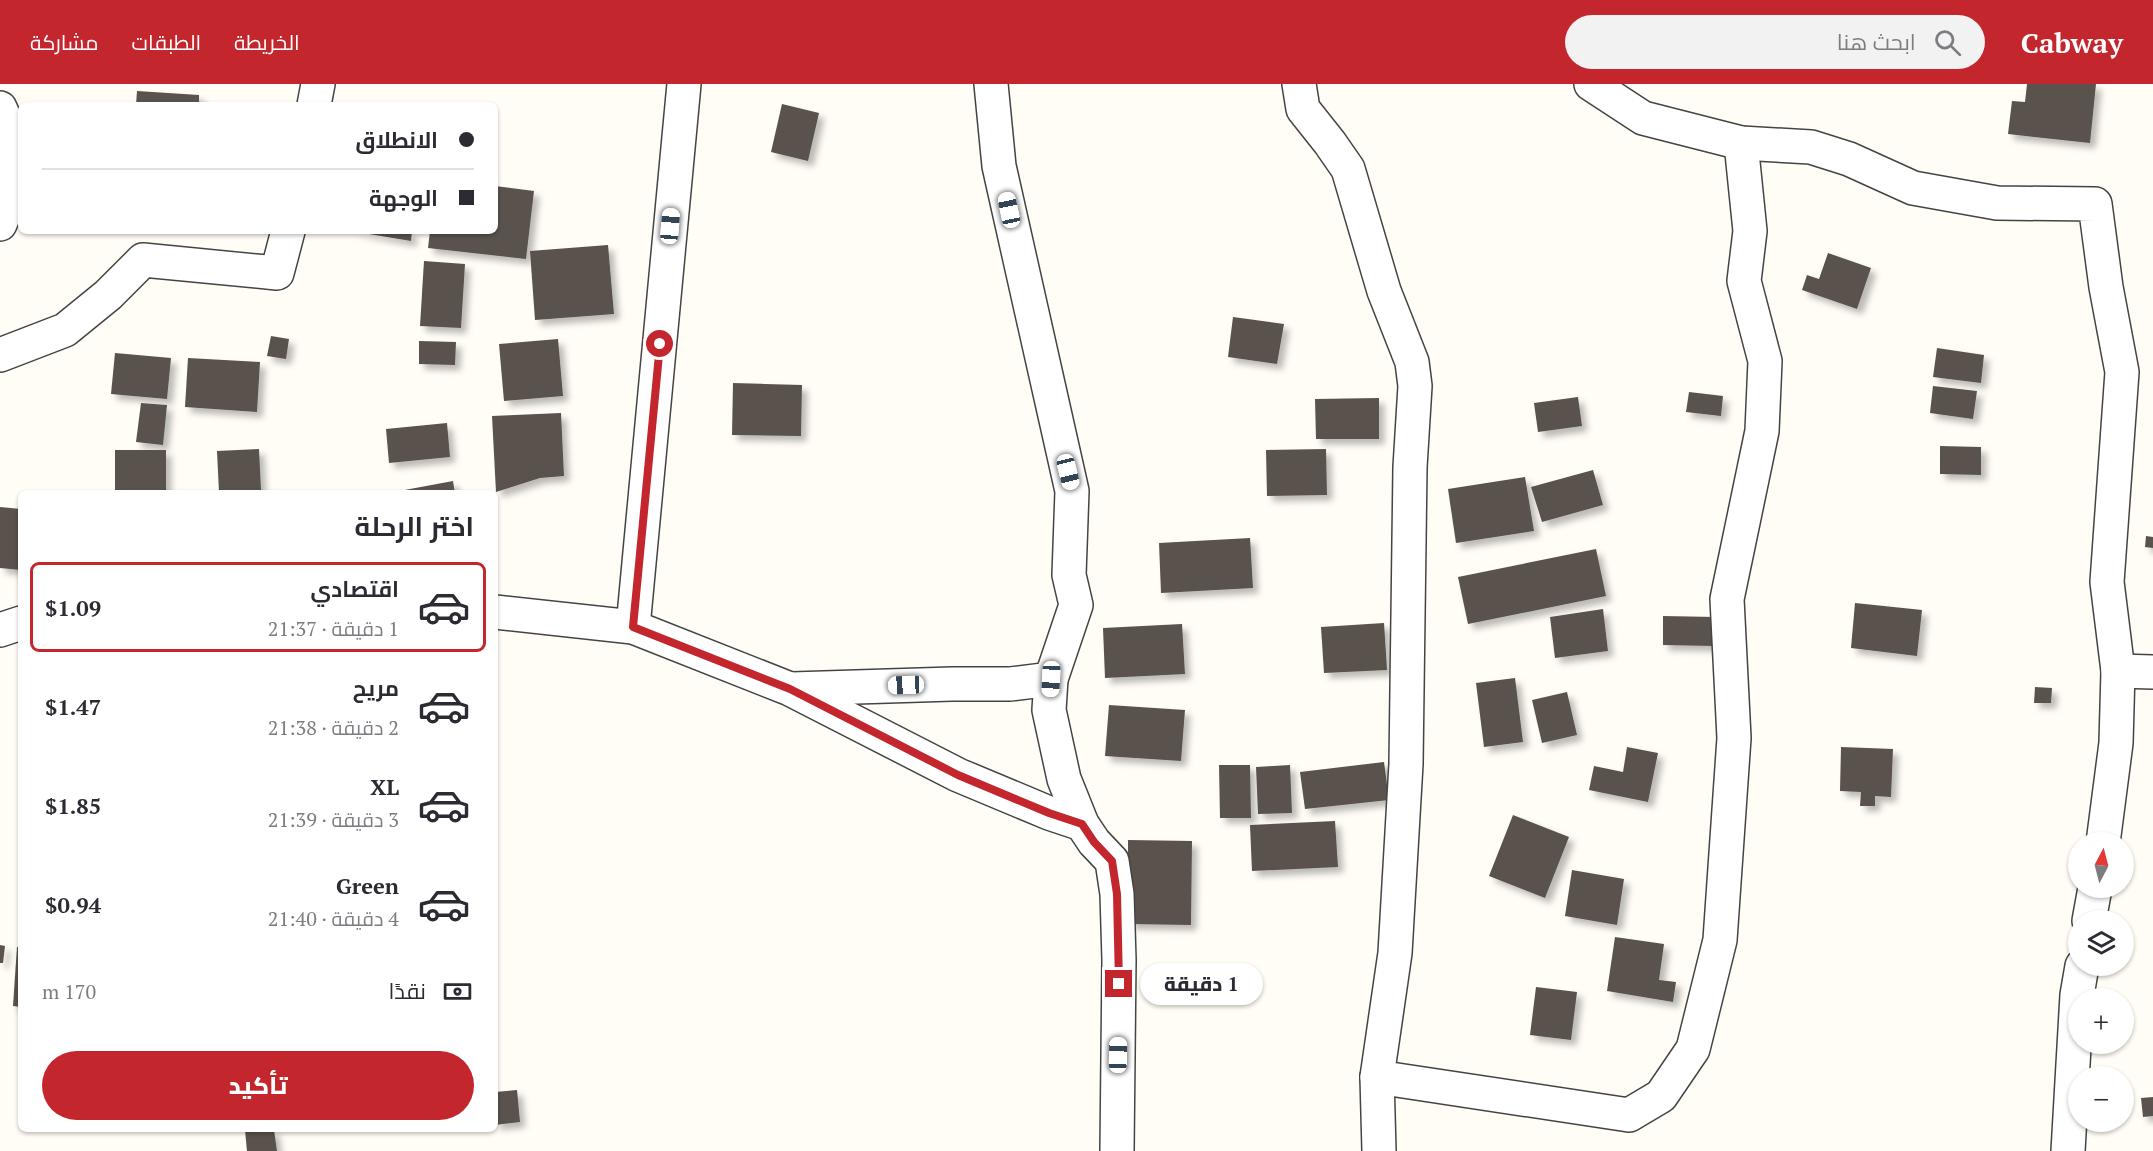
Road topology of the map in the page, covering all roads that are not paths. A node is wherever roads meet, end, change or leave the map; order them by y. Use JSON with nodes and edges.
{"nodes":[{"id":1,"x":318,"y":84,"type":"edge"},
{"id":2,"x":684,"y":84,"type":"edge"},
{"id":3,"x":991,"y":84,"type":"edge"},
{"id":4,"x":1299,"y":84,"type":"edge"},
{"id":5,"x":1591,"y":84,"type":"edge"},
{"id":6,"x":315,"y":102,"type":"edge"},
{"id":7,"x":0,"y":108,"type":"edge"},
{"id":8,"x":1741,"y":143,"type":"junction"},
{"id":9,"x":0,"y":224,"type":"edge"},
{"id":10,"x":287,"y":234,"type":"edge"},
{"id":11,"x":0,"y":354,"type":"edge"},
{"id":12,"x":498,"y":612,"type":"edge"},
{"id":13,"x":18,"y":624,"type":"edge"},
{"id":14,"x":633,"y":627,"type":"junction"},
{"id":15,"x":0,"y":630,"type":"edge"},
{"id":16,"x":2118,"y":671,"type":"junction"},
{"id":17,"x":2153,"y":672,"type":"edge"},
{"id":18,"x":1051,"y":679,"type":"junction"},
{"id":19,"x":790,"y":689,"type":"junction"},
{"id":20,"x":1082,"y":824,"type":"junction"},
{"id":21,"x":2104,"y":832,"type":"edge"},
{"id":22,"x":2080,"y":976,"type":"edge"},
{"id":23,"x":1377,"y":1077,"type":"junction"},
{"id":24,"x":1117,"y":1151,"type":"edge"},
{"id":25,"x":1379,"y":1151,"type":"edge"},
{"id":26,"x":2068,"y":1151,"type":"edge"}],
"edges":[{"from":1,"to":6,"type":"street"},
{"from":2,"to":14,"type":"street"},
{"from":3,"to":18,"type":"street"},
{"from":4,"to":23,"type":"street"},
{"from":5,"to":8,"type":"street"},
{"from":7,"to":9,"type":"street"},
{"from":8,"to":16,"type":"street"},
{"from":8,"to":23,"type":"street"},
{"from":10,"to":11,"type":"street"},
{"from":12,"to":14,"type":"street"},
{"from":13,"to":15,"type":"street"},
{"from":14,"to":19,"type":"street"},
{"from":16,"to":17,"type":"street"},
{"from":16,"to":21,"type":"street"},
{"from":18,"to":19,"type":"street"},
{"from":18,"to":20,"type":"street"},
{"from":19,"to":20,"type":"street"},
{"from":20,"to":24,"type":"street"},
{"from":22,"to":26,"type":"street"},
{"from":23,"to":25,"type":"street"}]}
